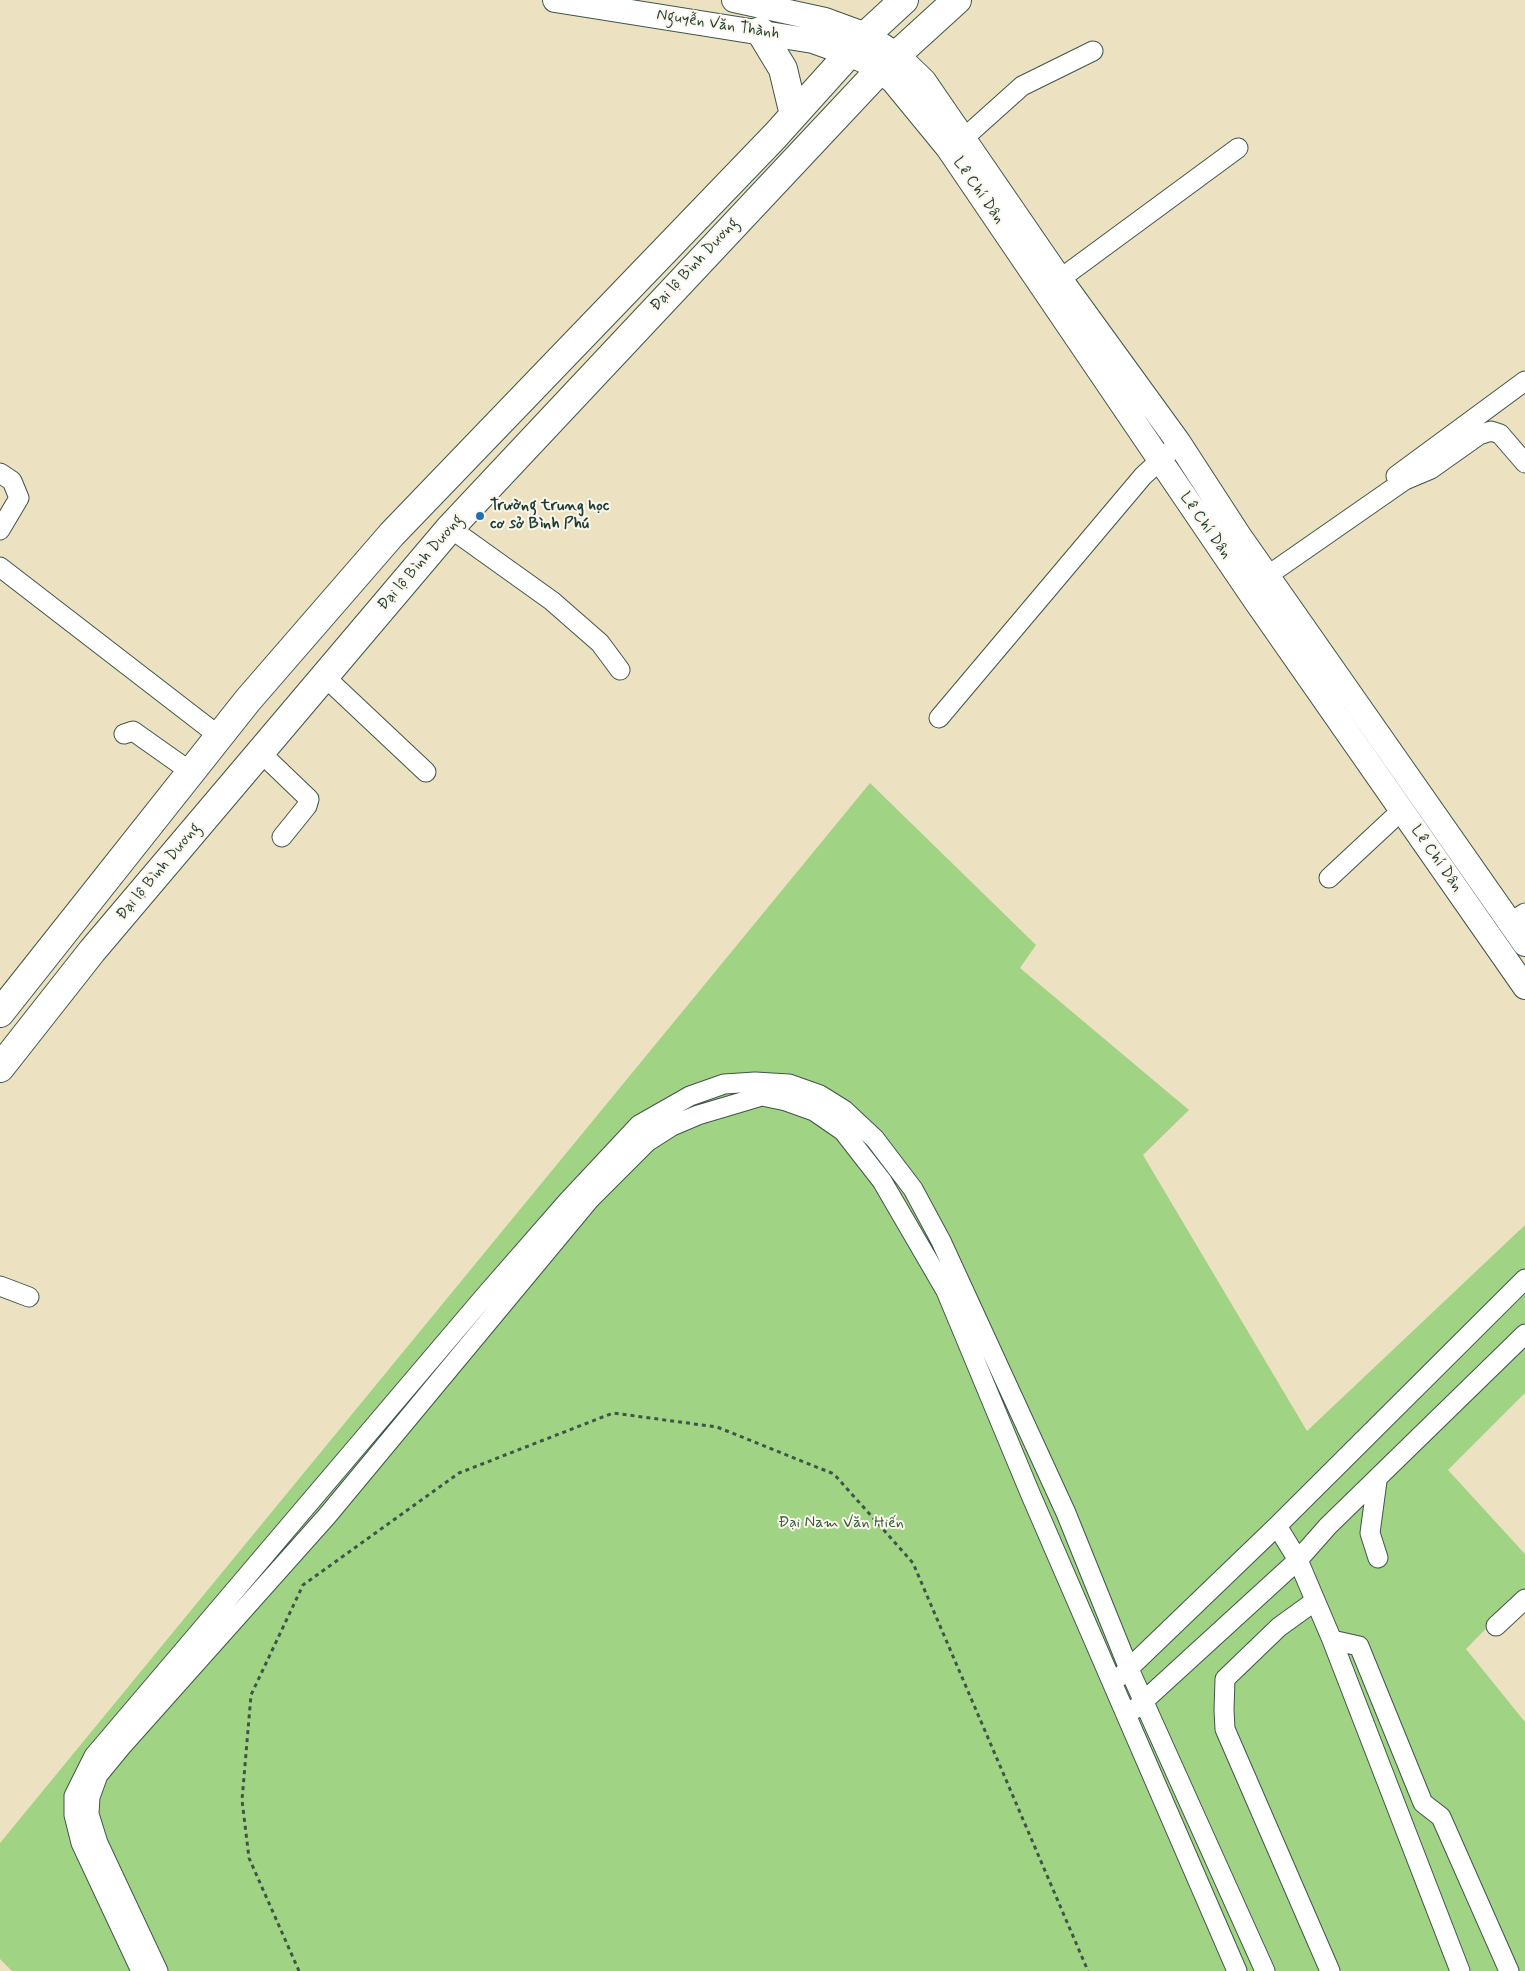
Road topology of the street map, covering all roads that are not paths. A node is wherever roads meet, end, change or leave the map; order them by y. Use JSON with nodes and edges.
{"nodes":[{"id":1,"x":555,"y":0,"type":"edge"},
{"id":2,"x":734,"y":0,"type":"edge"},
{"id":3,"x":904,"y":0,"type":"edge"},
{"id":4,"x":957,"y":0,"type":"edge"},
{"id":5,"x":760,"y":31,"type":"junction"},
{"id":6,"x":857,"y":44,"type":"junction"},
{"id":7,"x":1093,"y":51,"type":"dead end"},
{"id":8,"x":888,"y":63,"type":"junction"},
{"id":9,"x":794,"y":115,"type":"junction"},
{"id":10,"x":964,"y":138,"type":"junction"},
{"id":11,"x":1238,"y":148,"type":"dead end"},
{"id":12,"x":1060,"y":279,"type":"junction"},
{"id":13,"x":1525,"y":381,"type":"edge"},
{"id":14,"x":481,"y":441,"type":"junction"},
{"id":15,"x":1178,"y":444,"type":"junction"},
{"id":16,"x":1159,"y":460,"type":"junction"},
{"id":17,"x":1525,"y":463,"type":"edge"},
{"id":18,"x":508,"y":465,"type":"junction"},
{"id":19,"x":0,"y":474,"type":"edge"},
{"id":20,"x":450,"y":528,"type":"junction"},
{"id":21,"x":0,"y":530,"type":"edge"},
{"id":22,"x":1314,"y":542,"type":"junction"},
{"id":23,"x":0,"y":567,"type":"edge"},
{"id":24,"x":1268,"y":576,"type":"junction"},
{"id":25,"x":620,"y":670,"type":"dead end"},
{"id":26,"x":324,"y":676,"type":"junction"},
{"id":27,"x":939,"y":718,"type":"dead end"},
{"id":28,"x":124,"y":734,"type":"dead end"},
{"id":29,"x":219,"y":736,"type":"junction"},
{"id":30,"x":260,"y":752,"type":"junction"},
{"id":31,"x":191,"y":772,"type":"junction"},
{"id":32,"x":426,"y":772,"type":"dead end"},
{"id":33,"x":1402,"y":810,"type":"junction"},
{"id":34,"x":282,"y":837,"type":"dead end"},
{"id":35,"x":1330,"y":878,"type":"dead end"},
{"id":36,"x":1517,"y":918,"type":"edge"},
{"id":37,"x":1525,"y":944,"type":"edge"},
{"id":38,"x":1525,"y":987,"type":"edge"},
{"id":39,"x":0,"y":1012,"type":"edge"},
{"id":40,"x":0,"y":1068,"type":"edge"},
{"id":41,"x":1525,"y":1279,"type":"edge"},
{"id":42,"x":0,"y":1286,"type":"edge"},
{"id":43,"x":29,"y":1297,"type":"dead end"},
{"id":44,"x":1525,"y":1334,"type":"edge"},
{"id":45,"x":1376,"y":1481,"type":"junction"},
{"id":46,"x":1277,"y":1526,"type":"junction"},
{"id":47,"x":1378,"y":1558,"type":"dead end"},
{"id":48,"x":1298,"y":1560,"type":"junction"},
{"id":49,"x":1525,"y":1599,"type":"edge"},
{"id":50,"x":1315,"y":1601,"type":"junction"},
{"id":51,"x":1496,"y":1626,"type":"dead end"},
{"id":52,"x":1332,"y":1640,"type":"junction"},
{"id":53,"x":1129,"y":1669,"type":"junction"},
{"id":54,"x":1112,"y":1684,"type":"junction"},
{"id":55,"x":1144,"y":1701,"type":"junction"},
{"id":56,"x":1126,"y":1717,"type":"junction"},
{"id":57,"x":141,"y":1971,"type":"edge"},
{"id":58,"x":158,"y":1971,"type":"edge"},
{"id":59,"x":1237,"y":1971,"type":"edge"},
{"id":60,"x":1264,"y":1971,"type":"edge"},
{"id":61,"x":1330,"y":1971,"type":"edge"},
{"id":62,"x":1460,"y":1971,"type":"edge"},
{"id":63,"x":1510,"y":1971,"type":"edge"}],
"edges":[{"from":1,"to":5,"type":"main road","name":"Nguyễn Văn Thành"},
{"from":2,"to":6,"type":"main road","name":"Nguyễn Văn Thành"},
{"from":3,"to":6,"type":"highway","name":"Đại lộ Bình Dương"},
{"from":4,"to":8,"type":"highway","name":"Đại lộ Bình Dương"},
{"from":5,"to":6,"type":"main road","name":"Nguyễn Văn Thành"},
{"from":5,"to":9,"type":"highway"},
{"from":6,"to":8,"type":"main road"},
{"from":6,"to":9,"type":"highway","name":"Đại lộ Bình Dương"},
{"from":7,"to":10,"type":"street"},
{"from":8,"to":10,"type":"main road","name":"Lê Chí Dân"},
{"from":8,"to":16,"type":"main road","name":"Lê Chí Dân"},
{"from":8,"to":18,"type":"highway","name":"Đại lộ Bình Dương"},
{"from":9,"to":14,"type":"highway","name":"Đại lộ Bình Dương"},
{"from":10,"to":12,"type":"main road","name":"Lê Chí Dân"},
{"from":11,"to":12,"type":"street"},
{"from":12,"to":15,"type":"main road","name":"Lê Chí Dân"},
{"from":13,"to":22,"type":"street"},
{"from":14,"to":18,"type":"highway"},
{"from":14,"to":29,"type":"highway","name":"Đại lộ Bình Dương"},
{"from":15,"to":16,"type":"street"},
{"from":15,"to":24,"type":"main road","name":"Lê Chí Dân"},
{"from":16,"to":27,"type":"street"},
{"from":16,"to":33,"type":"main road","name":"Lê Chí Dân"},
{"from":17,"to":22,"type":"street"},
{"from":18,"to":20,"type":"highway","name":"Đại lộ Bình Dương"},
{"from":19,"to":21,"type":"street"},
{"from":20,"to":25,"type":"street"},
{"from":20,"to":26,"type":"highway","name":"Đại lộ Bình Dương"},
{"from":22,"to":24,"type":"street"},
{"from":23,"to":29,"type":"street"},
{"from":24,"to":36,"type":"main road","name":"Lê Chí Dân"},
{"from":26,"to":30,"type":"highway","name":"Đại lộ Bình Dương"},
{"from":26,"to":32,"type":"street"},
{"from":28,"to":31,"type":"street"},
{"from":29,"to":31,"type":"highway","name":"Đại lộ Bình Dương"},
{"from":30,"to":34,"type":"street"},
{"from":30,"to":40,"type":"highway","name":"Đại lộ Bình Dương"},
{"from":31,"to":39,"type":"highway","name":"Đại lộ Bình Dương"},
{"from":33,"to":35,"type":"street"},
{"from":33,"to":38,"type":"main road","name":"Lê Chí Dân"},
{"from":36,"to":37,"type":"main road","name":"Lê Chí Dân"},
{"from":41,"to":46,"type":"street"},
{"from":42,"to":43,"type":"street"},
{"from":44,"to":45,"type":"street"},
{"from":45,"to":47,"type":"street"},
{"from":45,"to":48,"type":"street"},
{"from":46,"to":48,"type":"street"},
{"from":46,"to":53,"type":"street"},
{"from":48,"to":50,"type":"street"},
{"from":48,"to":55,"type":"street"},
{"from":49,"to":51,"type":"street"},
{"from":50,"to":52,"type":"street"},
{"from":50,"to":61,"type":"street"},
{"from":52,"to":62,"type":"street"},
{"from":52,"to":63,"type":"street"},
{"from":53,"to":54,"type":"street"},
{"from":53,"to":55,"type":"street"},
{"from":53,"to":57,"type":"street"},
{"from":54,"to":56,"type":"street"},
{"from":54,"to":58,"type":"street"},
{"from":55,"to":56,"type":"street"},
{"from":55,"to":60,"type":"street"},
{"from":56,"to":59,"type":"street"}]}
